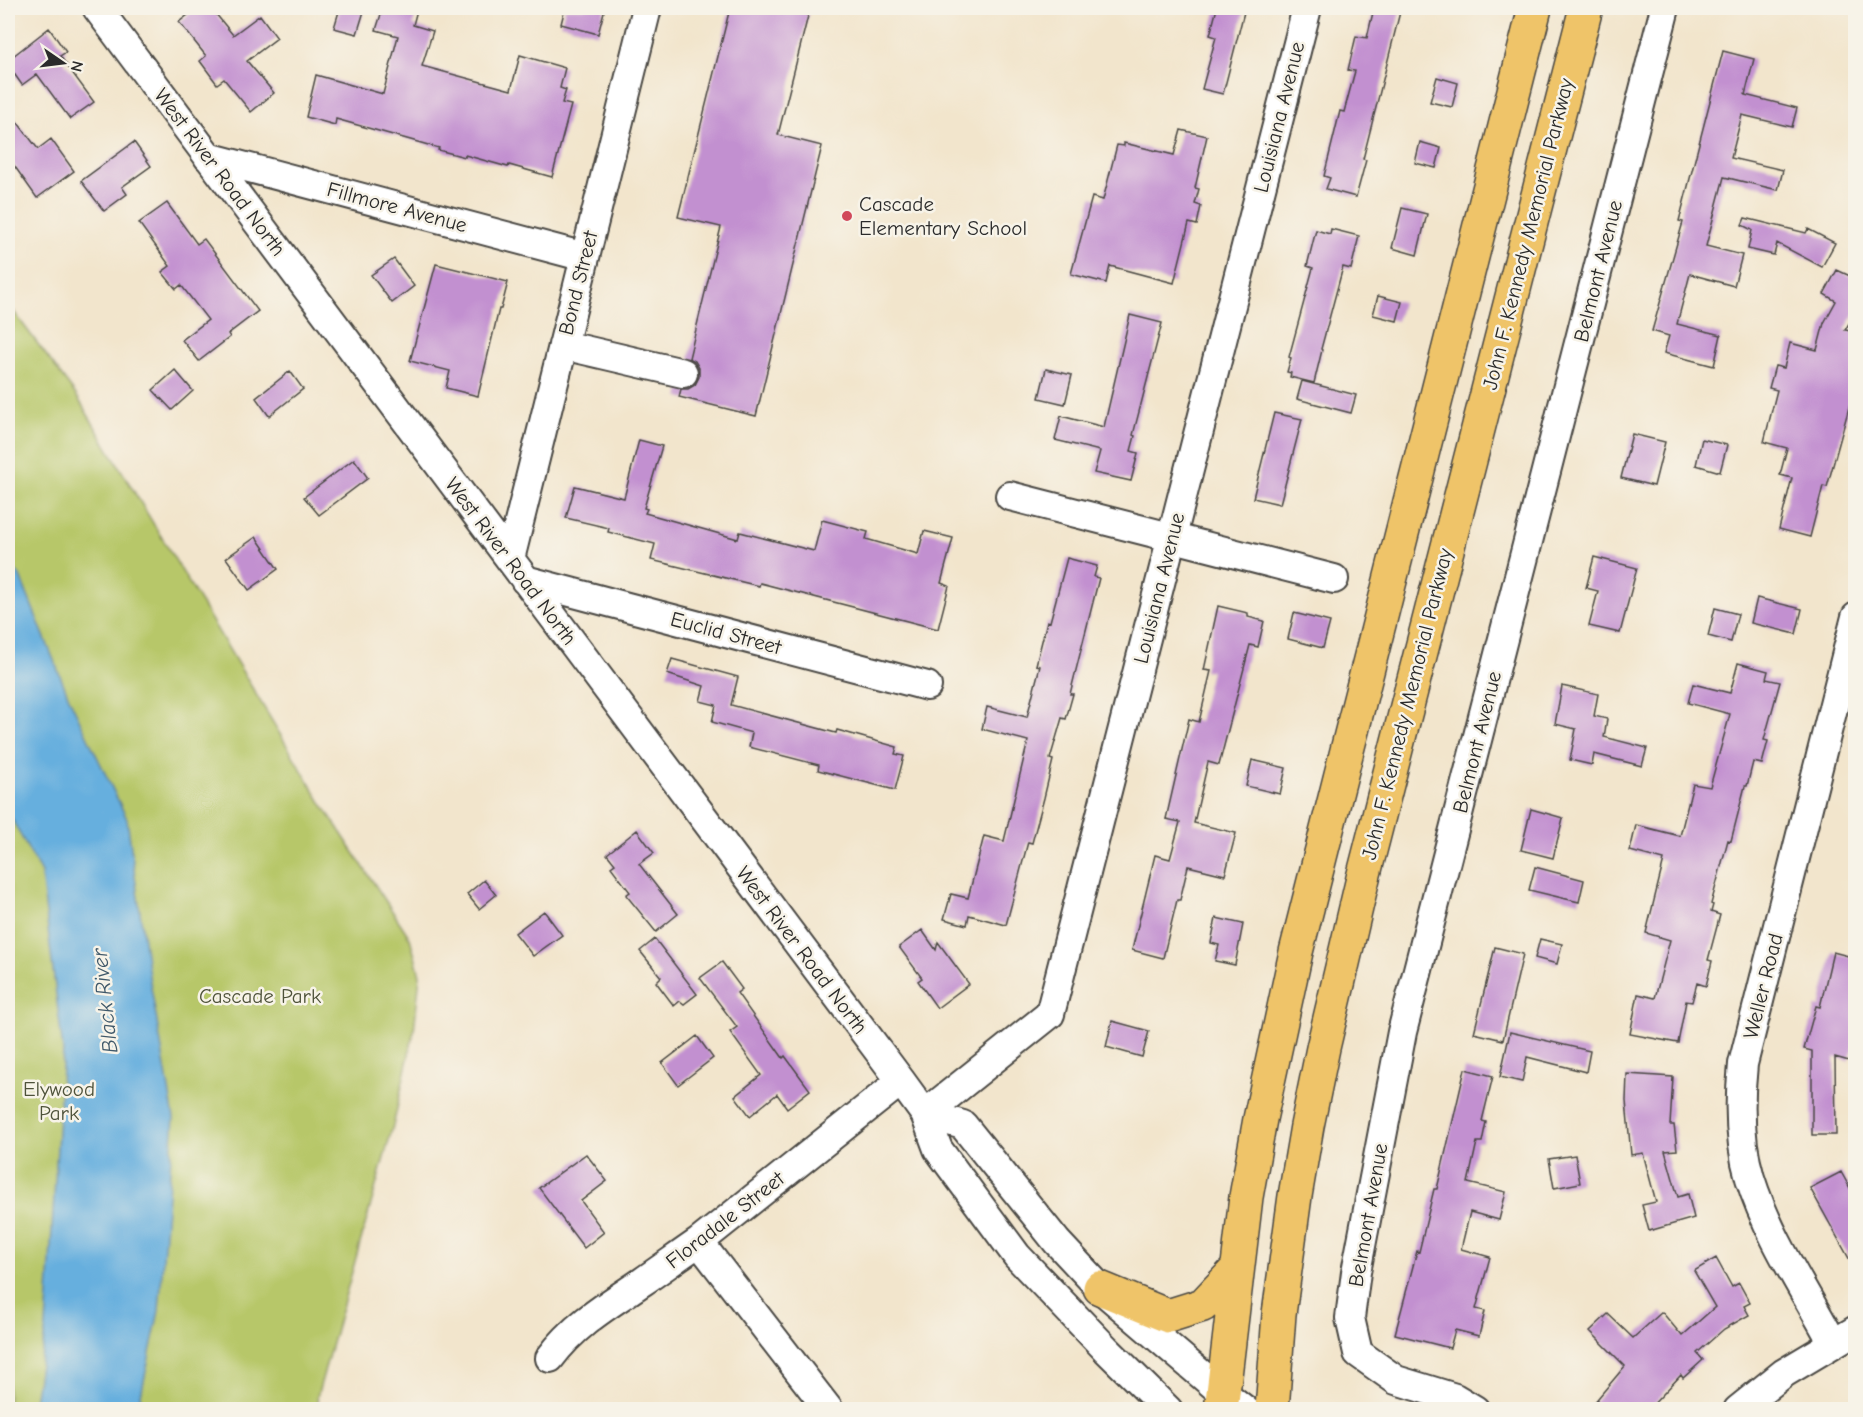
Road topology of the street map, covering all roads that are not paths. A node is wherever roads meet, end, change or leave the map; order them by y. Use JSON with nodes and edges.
{"nodes":[{"id":1,"x":97,"y":8,"type":"edge"},
{"id":2,"x":647,"y":8,"type":"edge"},
{"id":3,"x":1307,"y":8,"type":"edge"},
{"id":4,"x":1535,"y":8,"type":"edge"},
{"id":5,"x":1586,"y":8,"type":"edge"},
{"id":6,"x":1665,"y":8,"type":"edge"},
{"id":7,"x":208,"y":157,"type":"junction"},
{"id":8,"x":585,"y":257,"type":"junction"},
{"id":9,"x":563,"y":345,"type":"junction"},
{"id":10,"x":683,"y":373,"type":"dead end"},
{"id":11,"x":1010,"y":496,"type":"dead end"},
{"id":12,"x":1172,"y":537,"type":"junction"},
{"id":13,"x":517,"y":570,"type":"junction"},
{"id":14,"x":1334,"y":579,"type":"dead end"},
{"id":15,"x":1856,"y":617,"type":"edge"},
{"id":16,"x":927,"y":686,"type":"dead end"},
{"id":17,"x":901,"y":1081,"type":"junction"},
{"id":18,"x":925,"y":1114,"type":"junction"},
{"id":19,"x":699,"y":1242,"type":"junction"},
{"id":20,"x":1237,"y":1269,"type":"junction"},
{"id":21,"x":1100,"y":1287,"type":"junction"},
{"id":22,"x":1844,"y":1336,"type":"edge"},
{"id":23,"x":550,"y":1358,"type":"dead end"},
{"id":24,"x":1230,"y":1404,"type":"edge"},
{"id":25,"x":829,"y":1410,"type":"edge"},
{"id":26,"x":1168,"y":1410,"type":"edge"},
{"id":27,"x":1272,"y":1410,"type":"edge"},
{"id":28,"x":1475,"y":1410,"type":"edge"},
{"id":29,"x":1738,"y":1410,"type":"edge"}],
"edges":[{"from":1,"to":7,"type":"street","name":"West River Road North"},
{"from":2,"to":8,"type":"street","name":"Bond Street"},
{"from":3,"to":12,"type":"street","name":"Louisiana Avenue"},
{"from":4,"to":20,"type":"highway"},
{"from":5,"to":27,"type":"highway","name":"John F. Kennedy Memorial Parkway"},
{"from":6,"to":28,"type":"street","name":"Belmont Avenue"},
{"from":7,"to":8,"type":"street","name":"Fillmore Avenue"},
{"from":7,"to":13,"type":"street","name":"West River Road North"},
{"from":8,"to":9,"type":"street","name":"Bond Street"},
{"from":9,"to":10,"type":"street"},
{"from":9,"to":13,"type":"street","name":"Bond Street"},
{"from":11,"to":12,"type":"street"},
{"from":12,"to":14,"type":"street"},
{"from":12,"to":18,"type":"street","name":"Louisiana Avenue"},
{"from":13,"to":16,"type":"street","name":"Euclid Street"},
{"from":13,"to":17,"type":"street","name":"West River Road North"},
{"from":15,"to":22,"type":"street","name":"Weller Road"},
{"from":17,"to":18,"type":"street","name":"West River Road North"},
{"from":17,"to":19,"type":"street","name":"Floradale Street"},
{"from":18,"to":21,"type":"street"},
{"from":18,"to":26,"type":"street","name":"West River Road North"},
{"from":19,"to":23,"type":"street","name":"Floradale Street"},
{"from":19,"to":25,"type":"street"},
{"from":20,"to":21,"type":"highway"},
{"from":20,"to":24,"type":"highway"},
{"from":21,"to":24,"type":"street"},
{"from":22,"to":29,"type":"street"}]}
